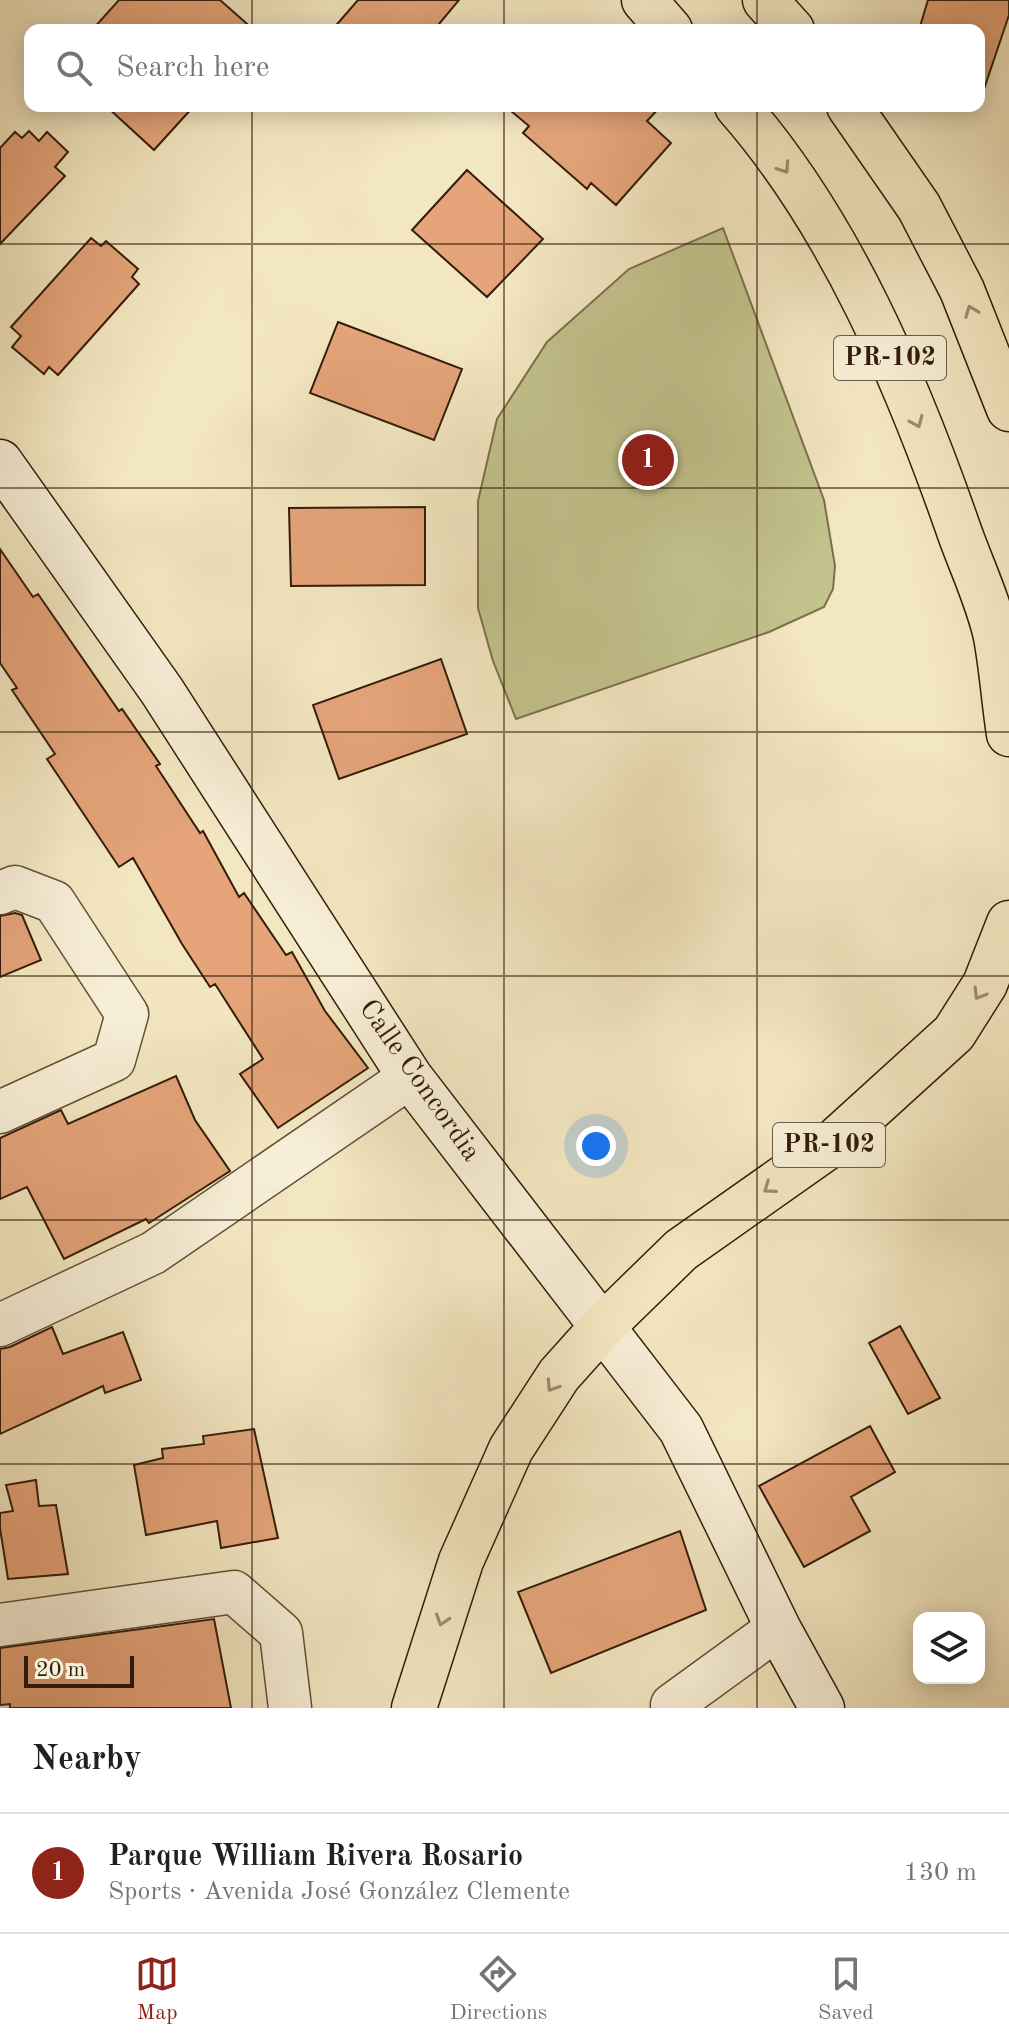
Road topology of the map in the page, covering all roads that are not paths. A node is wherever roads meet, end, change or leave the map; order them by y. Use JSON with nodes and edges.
{"nodes":[{"id":1,"x":644,"y":0,"type":"edge"},
{"id":2,"x":765,"y":0,"type":"edge"},
{"id":3,"x":665,"y":24,"type":"edge"},
{"id":4,"x":787,"y":24,"type":"edge"},
{"id":5,"x":742,"y":112,"type":"edge"},
{"id":6,"x":853,"y":112,"type":"edge"},
{"id":7,"x":1009,"y":409,"type":"edge"},
{"id":8,"x":0,"y":462,"type":"edge"},
{"id":9,"x":1009,"y":734,"type":"edge"},
{"id":10,"x":0,"y":893,"type":"edge"},
{"id":11,"x":1009,"y":923,"type":"edge"},
{"id":12,"x":410,"y":1077,"type":"junction"},
{"id":13,"x":0,"y":1112,"type":"edge"},
{"id":14,"x":0,"y":1325,"type":"edge"},
{"id":15,"x":602,"y":1327,"type":"junction"},
{"id":16,"x":0,"y":1625,"type":"edge"},
{"id":17,"x":778,"y":1628,"type":"junction"},
{"id":18,"x":414,"y":1705,"type":"edge"},
{"id":19,"x":672,"y":1705,"type":"dead end"},
{"id":20,"x":290,"y":1708,"type":"edge"},
{"id":21,"x":822,"y":1708,"type":"edge"}],
"edges":[{"from":1,"to":3,"type":"main road"},
{"from":2,"to":4,"type":"main road"},
{"from":5,"to":9,"type":"main road","number":"PR-102","one_way":true},
{"from":7,"to":6,"type":"main road","number":"PR-102","one_way":true},
{"from":8,"to":12,"type":"street","name":"Calle Concordia"},
{"from":10,"to":13,"type":"street"},
{"from":11,"to":15,"type":"main road","number":"PR-102","one_way":true},
{"from":12,"to":14,"type":"street"},
{"from":12,"to":15,"type":"street","name":"Calle Concordia"},
{"from":15,"to":17,"type":"street","name":"Calle Concordia"},
{"from":15,"to":18,"type":"main road","one_way":true},
{"from":16,"to":20,"type":"street"},
{"from":17,"to":19,"type":"street"},
{"from":17,"to":21,"type":"street","name":"Calle Concordia"}]}
